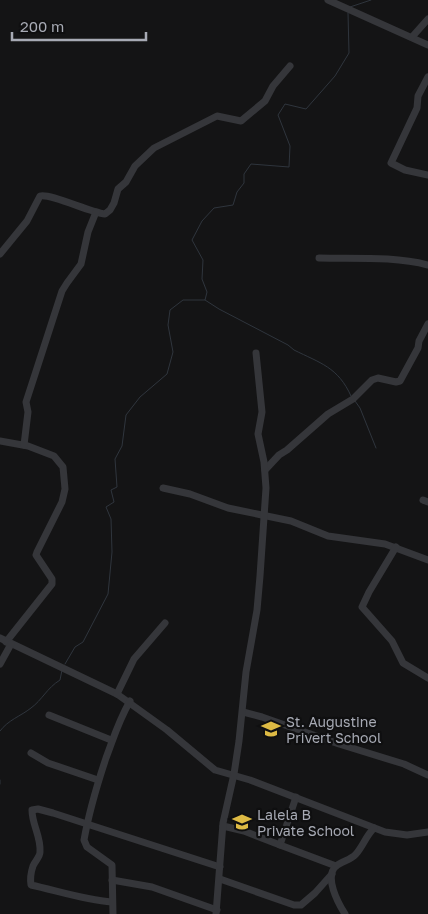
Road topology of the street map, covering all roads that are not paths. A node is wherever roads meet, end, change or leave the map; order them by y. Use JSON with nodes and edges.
{"nodes":[{"id":1,"x":328,"y":0,"type":"edge"},
{"id":2,"x":428,"y":19,"type":"edge"},
{"id":3,"x":412,"y":37,"type":"junction"},
{"id":4,"x":428,"y":45,"type":"edge"},
{"id":5,"x":290,"y":66,"type":"dead end"},
{"id":6,"x":428,"y":77,"type":"edge"},
{"id":7,"x":428,"y":175,"type":"edge"},
{"id":8,"x":96,"y":212,"type":"junction"},
{"id":9,"x":0,"y":254,"type":"edge"},
{"id":10,"x":318,"y":258,"type":"dead end"},
{"id":11,"x":428,"y":265,"type":"edge"},
{"id":12,"x":428,"y":324,"type":"edge"},
{"id":13,"x":256,"y":353,"type":"dead end"},
{"id":14,"x":0,"y":441,"type":"edge"},
{"id":15,"x":24,"y":445,"type":"junction"},
{"id":16,"x":265,"y":470,"type":"junction"},
{"id":17,"x":163,"y":488,"type":"dead end"},
{"id":18,"x":265,"y":516,"type":"junction"},
{"id":19,"x":396,"y":547,"type":"junction"},
{"id":20,"x":428,"y":560,"type":"edge"},
{"id":21,"x":165,"y":623,"type":"dead end"},
{"id":22,"x":6,"y":642,"type":"edge"},
{"id":23,"x":0,"y":664,"type":"edge"},
{"id":24,"x":428,"y":678,"type":"edge"},
{"id":25,"x":118,"y":694,"type":"junction"},
{"id":26,"x":130,"y":701,"type":"junction"},
{"id":27,"x":243,"y":712,"type":"junction"},
{"id":28,"x":50,"y":716,"type":"dead end"},
{"id":29,"x":112,"y":740,"type":"junction"},
{"id":30,"x":31,"y":754,"type":"dead end"},
{"id":31,"x":234,"y":774,"type":"junction"},
{"id":32,"x":428,"y":774,"type":"edge"},
{"id":33,"x":98,"y":780,"type":"junction"},
{"id":34,"x":296,"y":797,"type":"junction"},
{"id":35,"x":87,"y":825,"type":"junction"},
{"id":36,"x":223,"y":826,"type":"junction"},
{"id":37,"x":374,"y":828,"type":"junction"},
{"id":38,"x":428,"y":832,"type":"edge"},
{"id":39,"x":280,"y":845,"type":"junction"},
{"id":40,"x":336,"y":866,"type":"junction"},
{"id":41,"x":220,"y":867,"type":"junction"},
{"id":42,"x":332,"y":874,"type":"junction"},
{"id":43,"x":220,"y":879,"type":"junction"},
{"id":44,"x":112,"y":880,"type":"junction"},
{"id":45,"x":112,"y":902,"type":"junction"},
{"id":46,"x":302,"y":905,"type":"junction"},
{"id":47,"x":216,"y":912,"type":"edge"},
{"id":48,"x":113,"y":914,"type":"edge"},
{"id":49,"x":303,"y":914,"type":"edge"},
{"id":50,"x":345,"y":914,"type":"edge"}],
"edges":[{"from":1,"to":3,"type":"street"},
{"from":2,"to":3,"type":"street"},
{"from":3,"to":4,"type":"street"},
{"from":5,"to":8,"type":"street"},
{"from":6,"to":7,"type":"street"},
{"from":8,"to":9,"type":"street"},
{"from":8,"to":15,"type":"street"},
{"from":10,"to":11,"type":"street"},
{"from":12,"to":16,"type":"street"},
{"from":13,"to":16,"type":"street"},
{"from":14,"to":15,"type":"street"},
{"from":15,"to":22,"type":"street"},
{"from":16,"to":18,"type":"street"},
{"from":17,"to":18,"type":"street"},
{"from":18,"to":19,"type":"street"},
{"from":18,"to":27,"type":"street"},
{"from":19,"to":20,"type":"street"},
{"from":19,"to":24,"type":"street"},
{"from":21,"to":25,"type":"street"},
{"from":22,"to":23,"type":"street"},
{"from":22,"to":25,"type":"street"},
{"from":25,"to":26,"type":"street"},
{"from":26,"to":29,"type":"street"},
{"from":26,"to":31,"type":"street"},
{"from":27,"to":31,"type":"street"},
{"from":27,"to":32,"type":"street"},
{"from":28,"to":29,"type":"street"},
{"from":29,"to":33,"type":"street"},
{"from":30,"to":33,"type":"street"},
{"from":31,"to":34,"type":"street"},
{"from":31,"to":36,"type":"street"},
{"from":33,"to":35,"type":"street"},
{"from":34,"to":37,"type":"street"},
{"from":34,"to":39,"type":"street"},
{"from":35,"to":41,"type":"street"},
{"from":35,"to":44,"type":"street"},
{"from":35,"to":45,"type":"street"},
{"from":36,"to":39,"type":"street"},
{"from":36,"to":41,"type":"street"},
{"from":37,"to":38,"type":"street"},
{"from":37,"to":40,"type":"street"},
{"from":39,"to":40,"type":"street"},
{"from":40,"to":42,"type":"street"},
{"from":41,"to":43,"type":"street"},
{"from":42,"to":46,"type":"street"},
{"from":42,"to":50,"type":"street"},
{"from":43,"to":46,"type":"street"},
{"from":43,"to":47,"type":"street"},
{"from":44,"to":45,"type":"street"},
{"from":44,"to":47,"type":"street"},
{"from":45,"to":48,"type":"street"},
{"from":46,"to":49,"type":"street"}]}
